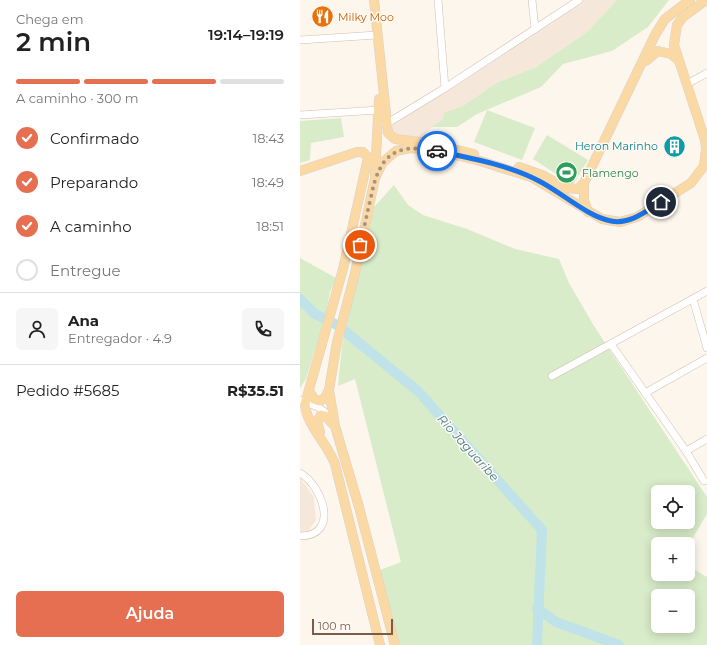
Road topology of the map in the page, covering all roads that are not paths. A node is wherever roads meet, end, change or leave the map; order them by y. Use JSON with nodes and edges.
{"nodes":[{"id":1,"x":374,"y":0,"type":"edge"},
{"id":2,"x":438,"y":0,"type":"edge"},
{"id":3,"x":532,"y":0,"type":"edge"},
{"id":4,"x":579,"y":0,"type":"edge"},
{"id":5,"x":690,"y":0,"type":"edge"},
{"id":6,"x":706,"y":0,"type":"edge"},
{"id":7,"x":535,"y":29,"type":"junction"},
{"id":8,"x":377,"y":35,"type":"junction"},
{"id":9,"x":300,"y":40,"type":"edge"},
{"id":10,"x":678,"y":60,"type":"junction"},
{"id":11,"x":639,"y":70,"type":"junction"},
{"id":12,"x":381,"y":71,"type":"junction"},
{"id":13,"x":707,"y":74,"type":"edge"},
{"id":14,"x":687,"y":84,"type":"junction"},
{"id":15,"x":445,"y":88,"type":"junction"},
{"id":16,"x":379,"y":110,"type":"junction"},
{"id":17,"x":300,"y":115,"type":"edge"},
{"id":18,"x":386,"y":124,"type":"junction"},
{"id":19,"x":707,"y":150,"type":"edge"},
{"id":20,"x":705,"y":166,"type":"edge"},
{"id":21,"x":300,"y":171,"type":"edge"},
{"id":22,"x":375,"y":178,"type":"junction"},
{"id":23,"x":584,"y":183,"type":"junction"},
{"id":24,"x":588,"y":212,"type":"junction"},
{"id":25,"x":707,"y":291,"type":"edge"},
{"id":26,"x":693,"y":299,"type":"junction"},
{"id":27,"x":611,"y":344,"type":"junction"},
{"id":28,"x":707,"y":348,"type":"edge"},
{"id":29,"x":707,"y":358,"type":"edge"},
{"id":30,"x":552,"y":376,"type":"dead end"},
{"id":31,"x":330,"y":390,"type":"junction"},
{"id":32,"x":646,"y":393,"type":"junction"},
{"id":33,"x":304,"y":396,"type":"edge"},
{"id":34,"x":334,"y":422,"type":"junction"},
{"id":35,"x":707,"y":439,"type":"edge"},
{"id":36,"x":328,"y":448,"type":"junction"},
{"id":37,"x":686,"y":451,"type":"junction"},
{"id":38,"x":300,"y":473,"type":"edge"},
{"id":39,"x":704,"y":481,"type":"dead end"},
{"id":40,"x":300,"y":536,"type":"edge"},
{"id":41,"x":380,"y":645,"type":"edge"},
{"id":42,"x":395,"y":645,"type":"edge"}],
"edges":[{"from":1,"to":8,"type":"main road"},
{"from":2,"to":15,"type":"street"},
{"from":3,"to":7,"type":"street"},
{"from":4,"to":7,"type":"street"},
{"from":5,"to":11,"type":"main road"},
{"from":6,"to":10,"type":"main road"},
{"from":7,"to":15,"type":"street"},
{"from":8,"to":9,"type":"street"},
{"from":8,"to":12,"type":"main road"},
{"from":10,"to":11,"type":"main road"},
{"from":10,"to":14,"type":"main road"},
{"from":11,"to":23,"type":"main road"},
{"from":12,"to":16,"type":"main road"},
{"from":12,"to":18,"type":"main road"},
{"from":13,"to":14,"type":"street"},
{"from":14,"to":19,"type":"main road"},
{"from":15,"to":18,"type":"street"},
{"from":16,"to":17,"type":"street"},
{"from":16,"to":22,"type":"main road"},
{"from":18,"to":23,"type":"main road"},
{"from":19,"to":20,"type":"main road"},
{"from":20,"to":24,"type":"main road"},
{"from":21,"to":33,"type":"main road"},
{"from":22,"to":24,"type":"main road"},
{"from":22,"to":31,"type":"main road"},
{"from":23,"to":24,"type":"main road"},
{"from":25,"to":26,"type":"street"},
{"from":26,"to":27,"type":"street"},
{"from":26,"to":28,"type":"street"},
{"from":27,"to":30,"type":"street"},
{"from":27,"to":32,"type":"street"},
{"from":29,"to":32,"type":"street"},
{"from":31,"to":33,"type":"main road"},
{"from":31,"to":34,"type":"main road"},
{"from":32,"to":37,"type":"street"},
{"from":33,"to":34,"type":"street"},
{"from":33,"to":36,"type":"main road"},
{"from":34,"to":36,"type":"main road"},
{"from":34,"to":42,"type":"main road"},
{"from":35,"to":37,"type":"street"},
{"from":36,"to":41,"type":"main road"},
{"from":37,"to":39,"type":"street"},
{"from":38,"to":40,"type":"street"}]}
